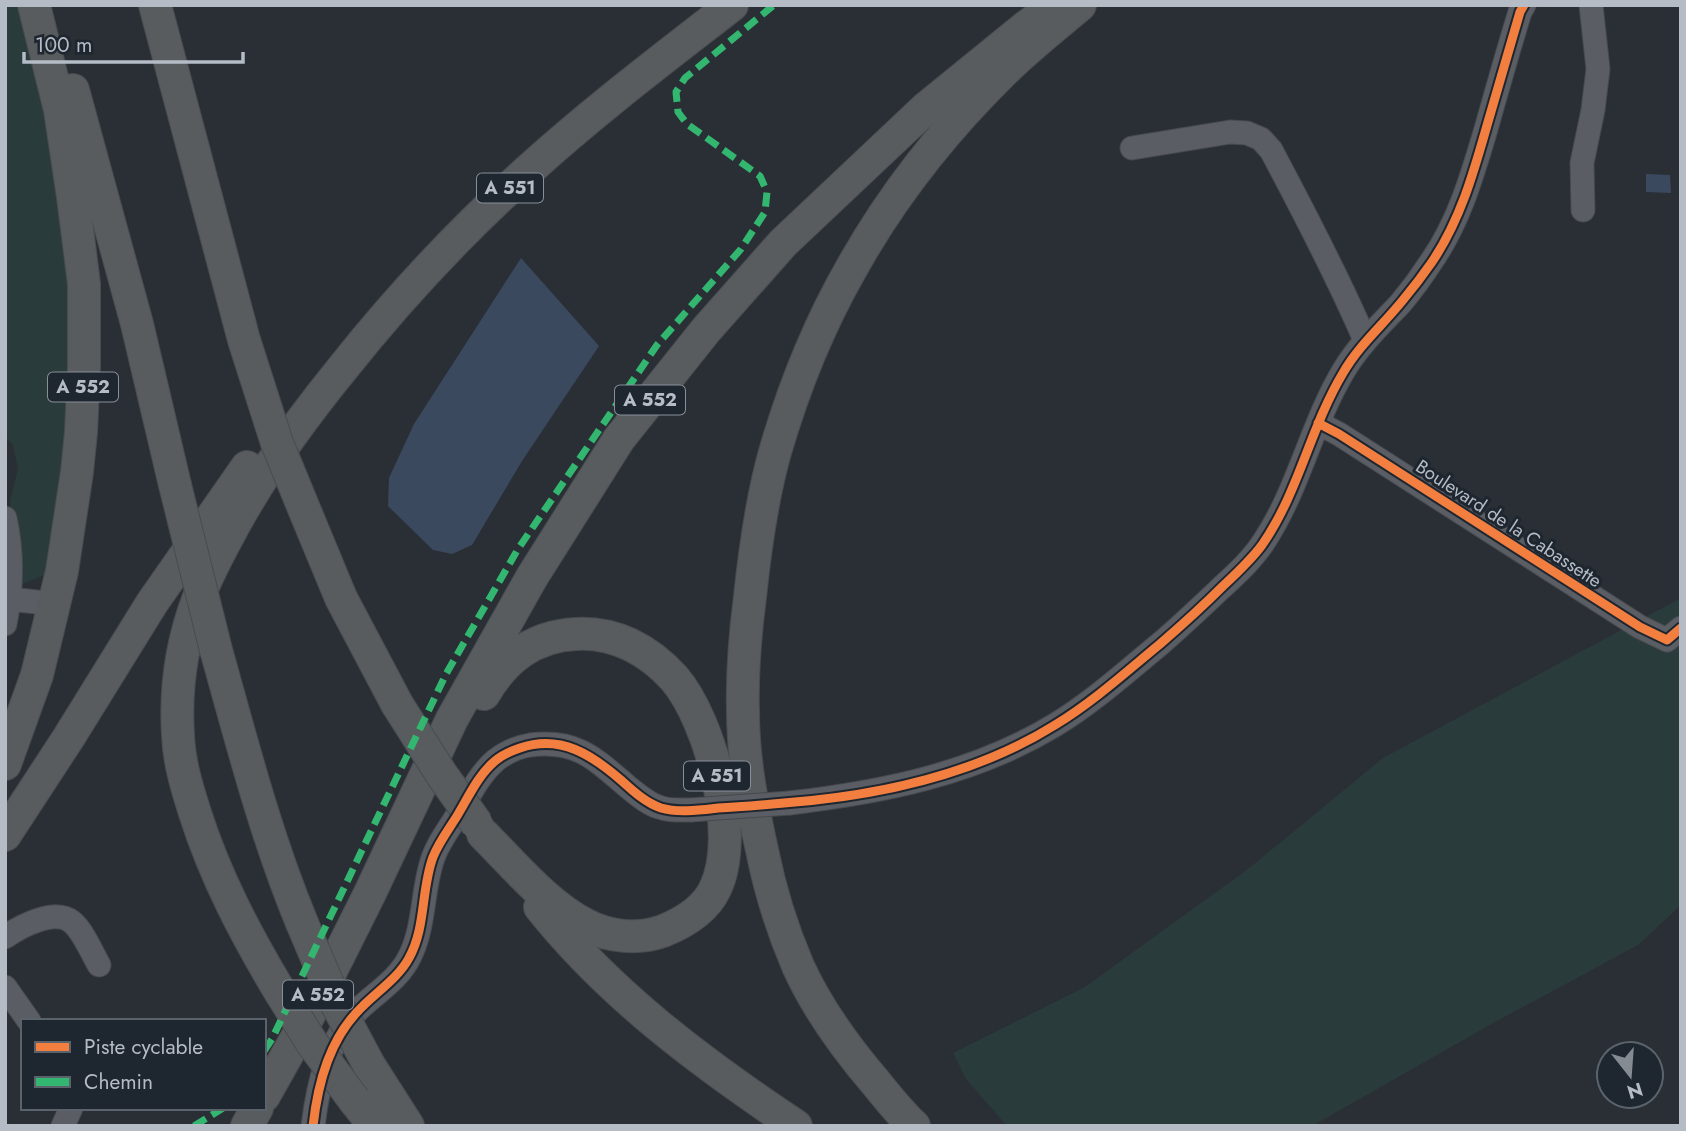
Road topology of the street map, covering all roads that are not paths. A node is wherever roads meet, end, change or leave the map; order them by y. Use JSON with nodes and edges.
{"nodes":[{"id":1,"x":34,"y":5,"type":"edge"},
{"id":2,"x":47,"y":5,"type":"edge"},
{"id":3,"x":155,"y":5,"type":"edge"},
{"id":4,"x":714,"y":5,"type":"edge"},
{"id":5,"x":732,"y":5,"type":"edge"},
{"id":6,"x":1056,"y":5,"type":"edge"},
{"id":7,"x":1080,"y":5,"type":"edge"},
{"id":8,"x":1524,"y":5,"type":"edge"},
{"id":9,"x":1591,"y":5,"type":"edge"},
{"id":10,"x":1132,"y":148,"type":"dead end"},
{"id":11,"x":1583,"y":210,"type":"dead end"},
{"id":12,"x":1365,"y":340,"type":"junction"},
{"id":13,"x":1318,"y":423,"type":"junction"},
{"id":14,"x":5,"y":518,"type":"edge"},
{"id":15,"x":10,"y":599,"type":"junction"},
{"id":16,"x":54,"y":604,"type":"junction"},
{"id":17,"x":5,"y":624,"type":"edge"},
{"id":18,"x":1681,"y":628,"type":"edge"},
{"id":19,"x":5,"y":764,"type":"edge"},
{"id":20,"x":480,"y":829,"type":"junction"},
{"id":21,"x":5,"y":835,"type":"edge"},
{"id":22,"x":370,"y":893,"type":"junction"},
{"id":23,"x":5,"y":937,"type":"edge"},
{"id":24,"x":99,"y":965,"type":"dead end"},
{"id":25,"x":5,"y":987,"type":"edge"},
{"id":26,"x":29,"y":1019,"type":"edge"},
{"id":27,"x":266,"y":1092,"type":"edge"},
{"id":28,"x":70,"y":1110,"type":"edge"},
{"id":29,"x":256,"y":1110,"type":"edge"},
{"id":30,"x":63,"y":1126,"type":"edge"},
{"id":31,"x":247,"y":1126,"type":"edge"},
{"id":32,"x":313,"y":1126,"type":"edge"},
{"id":33,"x":375,"y":1126,"type":"edge"},
{"id":34,"x":408,"y":1126,"type":"edge"},
{"id":35,"x":796,"y":1126,"type":"edge"},
{"id":36,"x":914,"y":1126,"type":"edge"}],
"edges":[{"from":1,"to":16,"type":"highway","number":"A 552"},
{"from":2,"to":34,"type":"highway","bridge":true},
{"from":3,"to":20,"type":"highway","number":"A 551","bridge":true},
{"from":4,"to":21,"type":"highway"},
{"from":5,"to":33,"type":"highway","number":"A 551","bridge":true},
{"from":6,"to":22,"type":"highway","number":"A 552"},
{"from":7,"to":36,"type":"highway"},
{"from":8,"to":12,"type":"street"},
{"from":9,"to":11,"type":"street"},
{"from":10,"to":12,"type":"street"},
{"from":12,"to":13,"type":"street"},
{"from":13,"to":18,"type":"street","name":"Boulevard de la Cabassette"},
{"from":13,"to":32,"type":"street","bridge":true},
{"from":14,"to":15,"type":"street"},
{"from":15,"to":16,"type":"street"},
{"from":15,"to":17,"type":"street"},
{"from":16,"to":19,"type":"highway","number":"A 552"},
{"from":20,"to":22,"type":"highway","number":"A 551"},
{"from":20,"to":35,"type":"highway","number":"A 551"},
{"from":22,"to":27,"type":"highway","number":"A 552"},
{"from":23,"to":24,"type":"street"},
{"from":25,"to":26,"type":"street"},
{"from":28,"to":30,"type":"street"},
{"from":29,"to":31,"type":"highway"}]}
